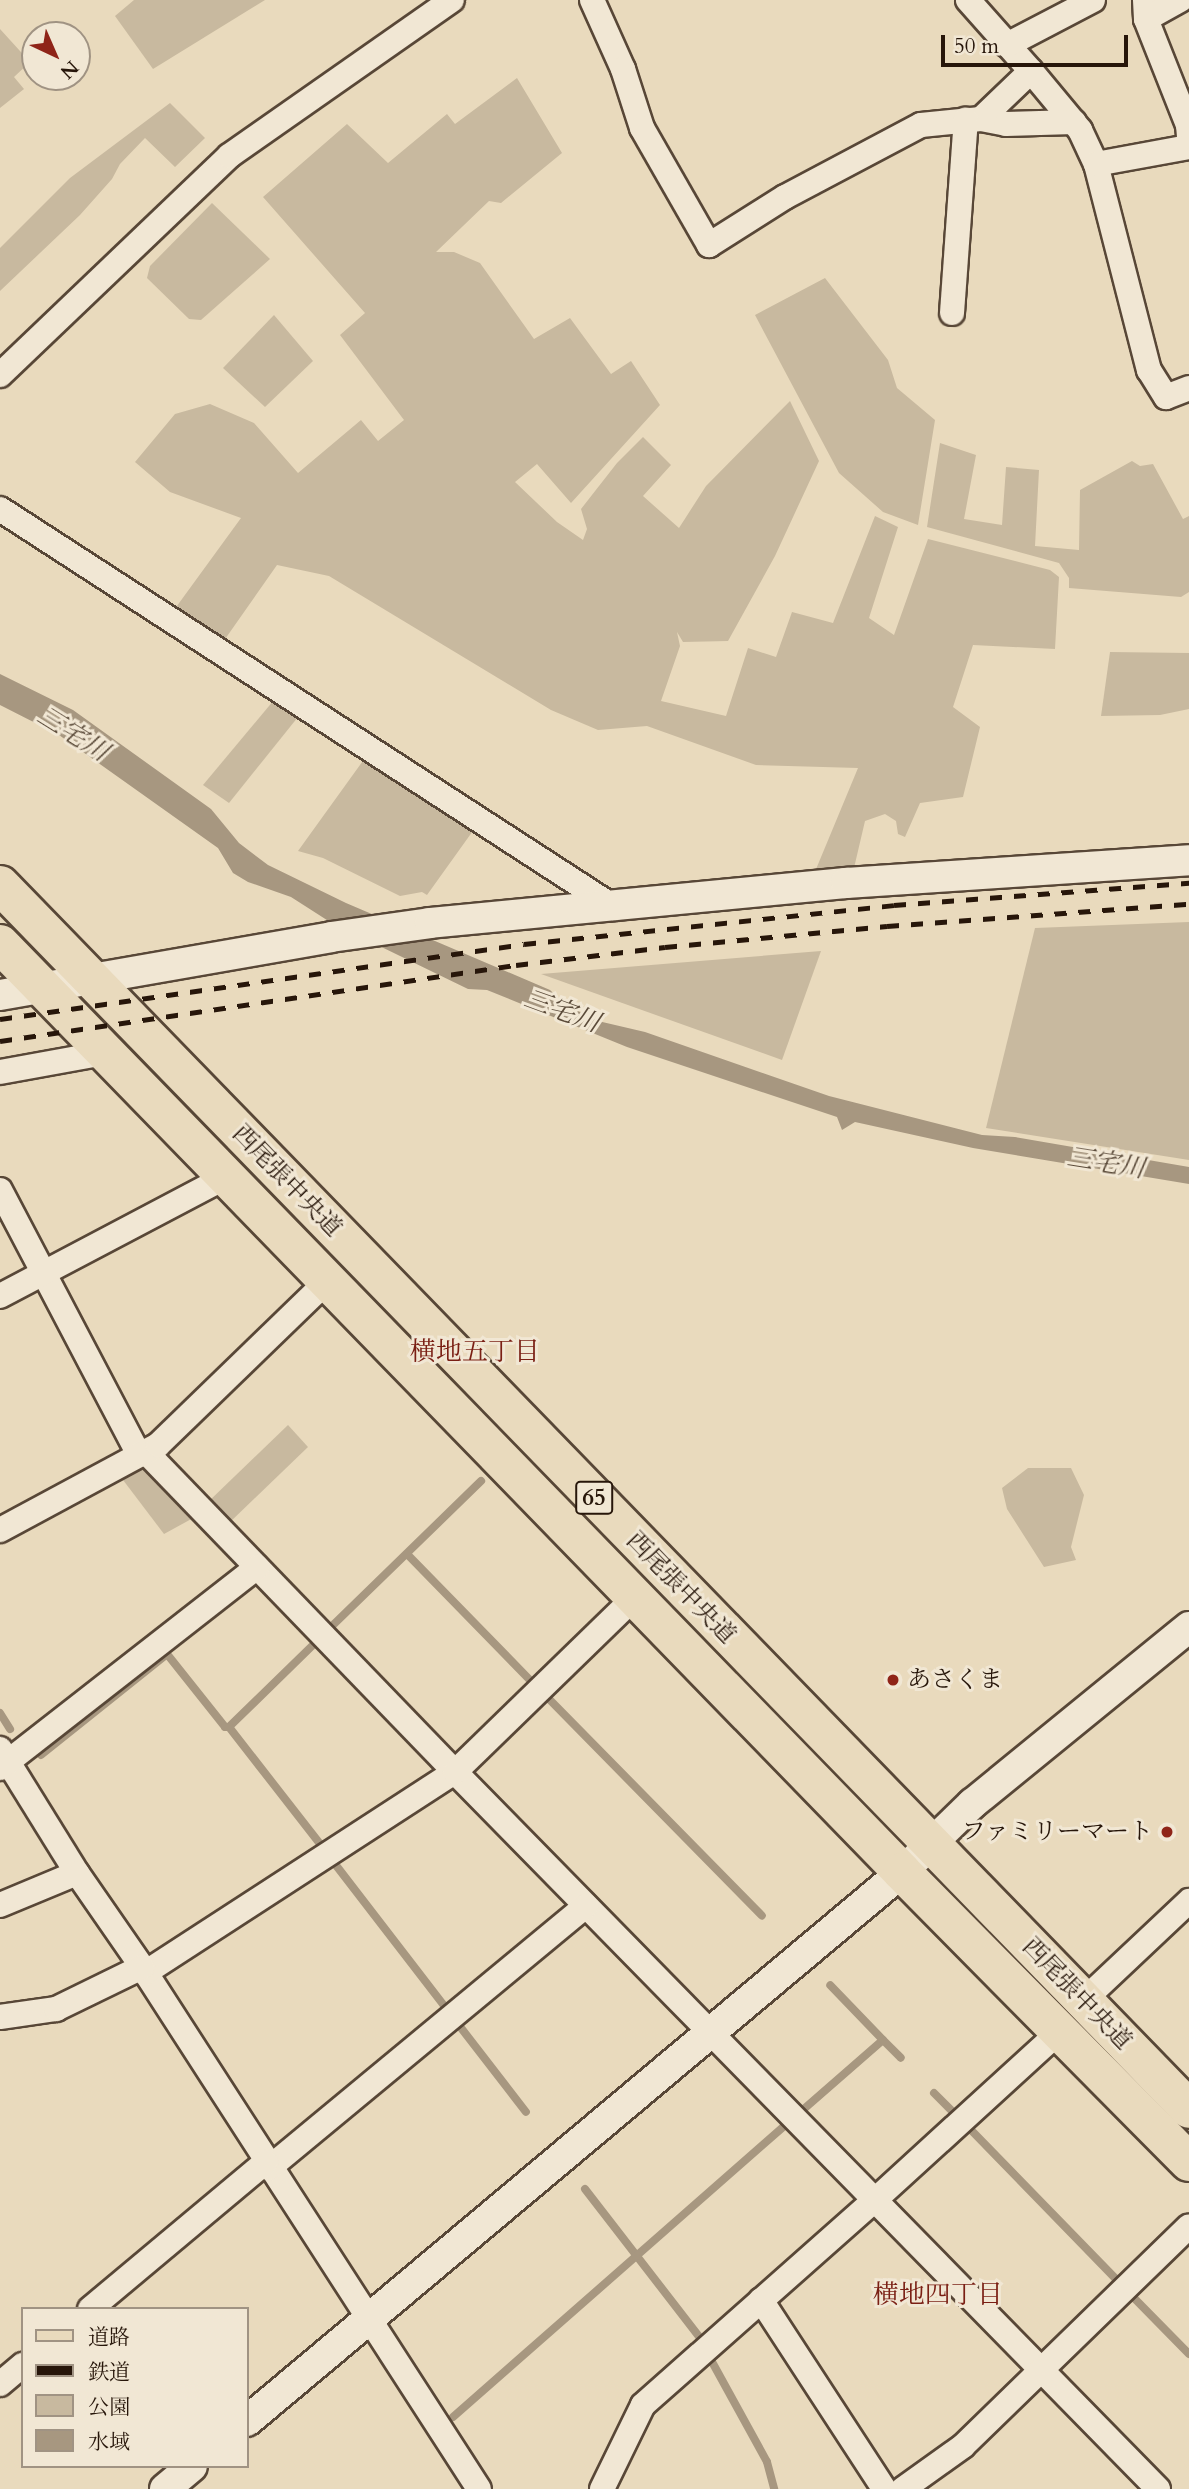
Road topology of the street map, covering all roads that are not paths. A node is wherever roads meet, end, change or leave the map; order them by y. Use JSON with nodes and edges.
{"nodes":[{"id":1,"x":452,"y":0,"type":"edge"},
{"id":2,"x":592,"y":0,"type":"edge"},
{"id":3,"x":968,"y":0,"type":"edge"},
{"id":4,"x":1093,"y":0,"type":"edge"},
{"id":5,"x":1126,"y":0,"type":"edge"},
{"id":6,"x":1180,"y":0,"type":"edge"},
{"id":7,"x":1145,"y":9,"type":"edge"},
{"id":8,"x":1007,"y":44,"type":"junction"},
{"id":9,"x":1031,"y":71,"type":"junction"},
{"id":10,"x":974,"y":120,"type":"junction"},
{"id":11,"x":1074,"y":122,"type":"junction"},
{"id":12,"x":1189,"y":136,"type":"edge"},
{"id":13,"x":1189,"y":147,"type":"edge"},
{"id":14,"x":1096,"y":164,"type":"junction"},
{"id":15,"x":952,"y":313,"type":"dead end"},
{"id":16,"x":0,"y":375,"type":"edge"},
{"id":17,"x":1189,"y":388,"type":"edge"},
{"id":18,"x":0,"y":509,"type":"edge"},
{"id":19,"x":1189,"y":860,"type":"edge"},
{"id":20,"x":0,"y":885,"type":"edge"},
{"id":21,"x":615,"y":908,"type":"junction"},
{"id":22,"x":0,"y":944,"type":"edge"},
{"id":23,"x":91,"y":979,"type":"junction"},
{"id":24,"x":42,"y":988,"type":"junction"},
{"id":25,"x":0,"y":995,"type":"edge"},
{"id":26,"x":105,"y":1053,"type":"junction"},
{"id":27,"x":0,"y":1072,"type":"edge"},
{"id":28,"x":226,"y":1177,"type":"junction"},
{"id":29,"x":0,"y":1190,"type":"edge"},
{"id":30,"x":44,"y":1273,"type":"junction"},
{"id":31,"x":327,"y":1281,"type":"junction"},
{"id":32,"x":0,"y":1296,"type":"edge"},
{"id":33,"x":143,"y":1454,"type":"junction"},
{"id":34,"x":0,"y":1530,"type":"edge"},
{"id":35,"x":257,"y":1567,"type":"junction"},
{"id":36,"x":635,"y":1597,"type":"junction"},
{"id":37,"x":1189,"y":1627,"type":"edge"},
{"id":38,"x":3,"y":1760,"type":"edge"},
{"id":39,"x":455,"y":1772,"type":"junction"},
{"id":40,"x":930,"y":1845,"type":"junction"},
{"id":41,"x":902,"y":1872,"type":"junction"},
{"id":42,"x":77,"y":1873,"type":"junction"},
{"id":43,"x":1189,"y":1901,"type":"edge"},
{"id":44,"x":0,"y":1905,"type":"edge"},
{"id":45,"x":586,"y":1906,"type":"junction"},
{"id":46,"x":144,"y":1970,"type":"junction"},
{"id":47,"x":1083,"y":2001,"type":"junction"},
{"id":48,"x":0,"y":2017,"type":"edge"},
{"id":49,"x":1060,"y":2031,"type":"junction"},
{"id":50,"x":711,"y":2033,"type":"junction"},
{"id":51,"x":1189,"y":2109,"type":"edge"},
{"id":52,"x":1189,"y":2162,"type":"edge"},
{"id":53,"x":267,"y":2165,"type":"junction"},
{"id":54,"x":875,"y":2200,"type":"junction"},
{"id":55,"x":1189,"y":2226,"type":"edge"},
{"id":56,"x":761,"y":2300,"type":"junction"},
{"id":57,"x":92,"y":2307,"type":"edge"},
{"id":58,"x":368,"y":2320,"type":"junction"},
{"id":59,"x":21,"y":2367,"type":"edge"},
{"id":60,"x":1042,"y":2370,"type":"junction"},
{"id":61,"x":0,"y":2384,"type":"edge"},
{"id":62,"x":248,"y":2420,"type":"edge"},
{"id":63,"x":190,"y":2468,"type":"edge"},
{"id":64,"x":165,"y":2489,"type":"edge"},
{"id":65,"x":479,"y":2489,"type":"edge"},
{"id":66,"x":602,"y":2489,"type":"edge"},
{"id":67,"x":884,"y":2489,"type":"edge"},
{"id":68,"x":903,"y":2489,"type":"edge"},
{"id":69,"x":1158,"y":2489,"type":"edge"}],
"edges":[{"from":1,"to":16,"type":"street"},
{"from":2,"to":10,"type":"street"},
{"from":3,"to":8,"type":"street"},
{"from":4,"to":8,"type":"street"},
{"from":5,"to":7,"type":"street"},
{"from":6,"to":7,"type":"street"},
{"from":7,"to":12,"type":"street"},
{"from":8,"to":9,"type":"street"},
{"from":9,"to":10,"type":"street"},
{"from":9,"to":11,"type":"street"},
{"from":10,"to":11,"type":"street"},
{"from":10,"to":15,"type":"street"},
{"from":11,"to":14,"type":"street"},
{"from":13,"to":14,"type":"street"},
{"from":14,"to":17,"type":"street"},
{"from":18,"to":21,"type":"street"},
{"from":19,"to":21,"type":"street"},
{"from":20,"to":23,"type":"main road","name":"西尾張中央道","number":"65"},
{"from":21,"to":23,"type":"street"},
{"from":22,"to":24,"type":"main road","name":"西尾張中央道","number":"65"},
{"from":23,"to":24,"type":"street"},
{"from":23,"to":40,"type":"main road","name":"西尾張中央道","number":"65"},
{"from":24,"to":25,"type":"street"},
{"from":24,"to":26,"type":"main road","name":"西尾張中央道","number":"65"},
{"from":26,"to":27,"type":"street"},
{"from":26,"to":28,"type":"main road","name":"西尾張中央道","number":"65"},
{"from":28,"to":30,"type":"street"},
{"from":28,"to":31,"type":"main road","name":"西尾張中央道","number":"65"},
{"from":29,"to":30,"type":"street"},
{"from":30,"to":32,"type":"street"},
{"from":30,"to":33,"type":"street"},
{"from":31,"to":33,"type":"street"},
{"from":31,"to":36,"type":"main road","name":"西尾張中央道","number":"65"},
{"from":33,"to":34,"type":"street"},
{"from":33,"to":35,"type":"street"},
{"from":35,"to":38,"type":"street"},
{"from":35,"to":39,"type":"street"},
{"from":36,"to":39,"type":"street"},
{"from":36,"to":41,"type":"main road","name":"西尾張中央道","number":"65"},
{"from":37,"to":40,"type":"street"},
{"from":38,"to":42,"type":"street"},
{"from":39,"to":45,"type":"street"},
{"from":39,"to":46,"type":"street"},
{"from":40,"to":41,"type":"street"},
{"from":40,"to":47,"type":"main road","name":"西尾張中央道","number":"65"},
{"from":41,"to":49,"type":"main road","name":"西尾張中央道","number":"65"},
{"from":41,"to":50,"type":"street"},
{"from":42,"to":44,"type":"street"},
{"from":42,"to":46,"type":"street"},
{"from":43,"to":47,"type":"street"},
{"from":45,"to":50,"type":"street"},
{"from":45,"to":53,"type":"street"},
{"from":46,"to":48,"type":"street"},
{"from":46,"to":53,"type":"street"},
{"from":47,"to":51,"type":"main road","name":"西尾張中央道","number":"65"},
{"from":49,"to":52,"type":"main road","name":"西尾張中央道","number":"65"},
{"from":49,"to":54,"type":"street"},
{"from":50,"to":54,"type":"street"},
{"from":50,"to":58,"type":"street"},
{"from":53,"to":57,"type":"street"},
{"from":53,"to":58,"type":"street"},
{"from":54,"to":56,"type":"street"},
{"from":54,"to":60,"type":"street"},
{"from":55,"to":60,"type":"street"},
{"from":56,"to":66,"type":"street"},
{"from":56,"to":67,"type":"street"},
{"from":58,"to":62,"type":"street"},
{"from":58,"to":65,"type":"street"},
{"from":59,"to":61,"type":"street"},
{"from":60,"to":68,"type":"street"},
{"from":60,"to":69,"type":"street"},
{"from":63,"to":64,"type":"street"}]}
